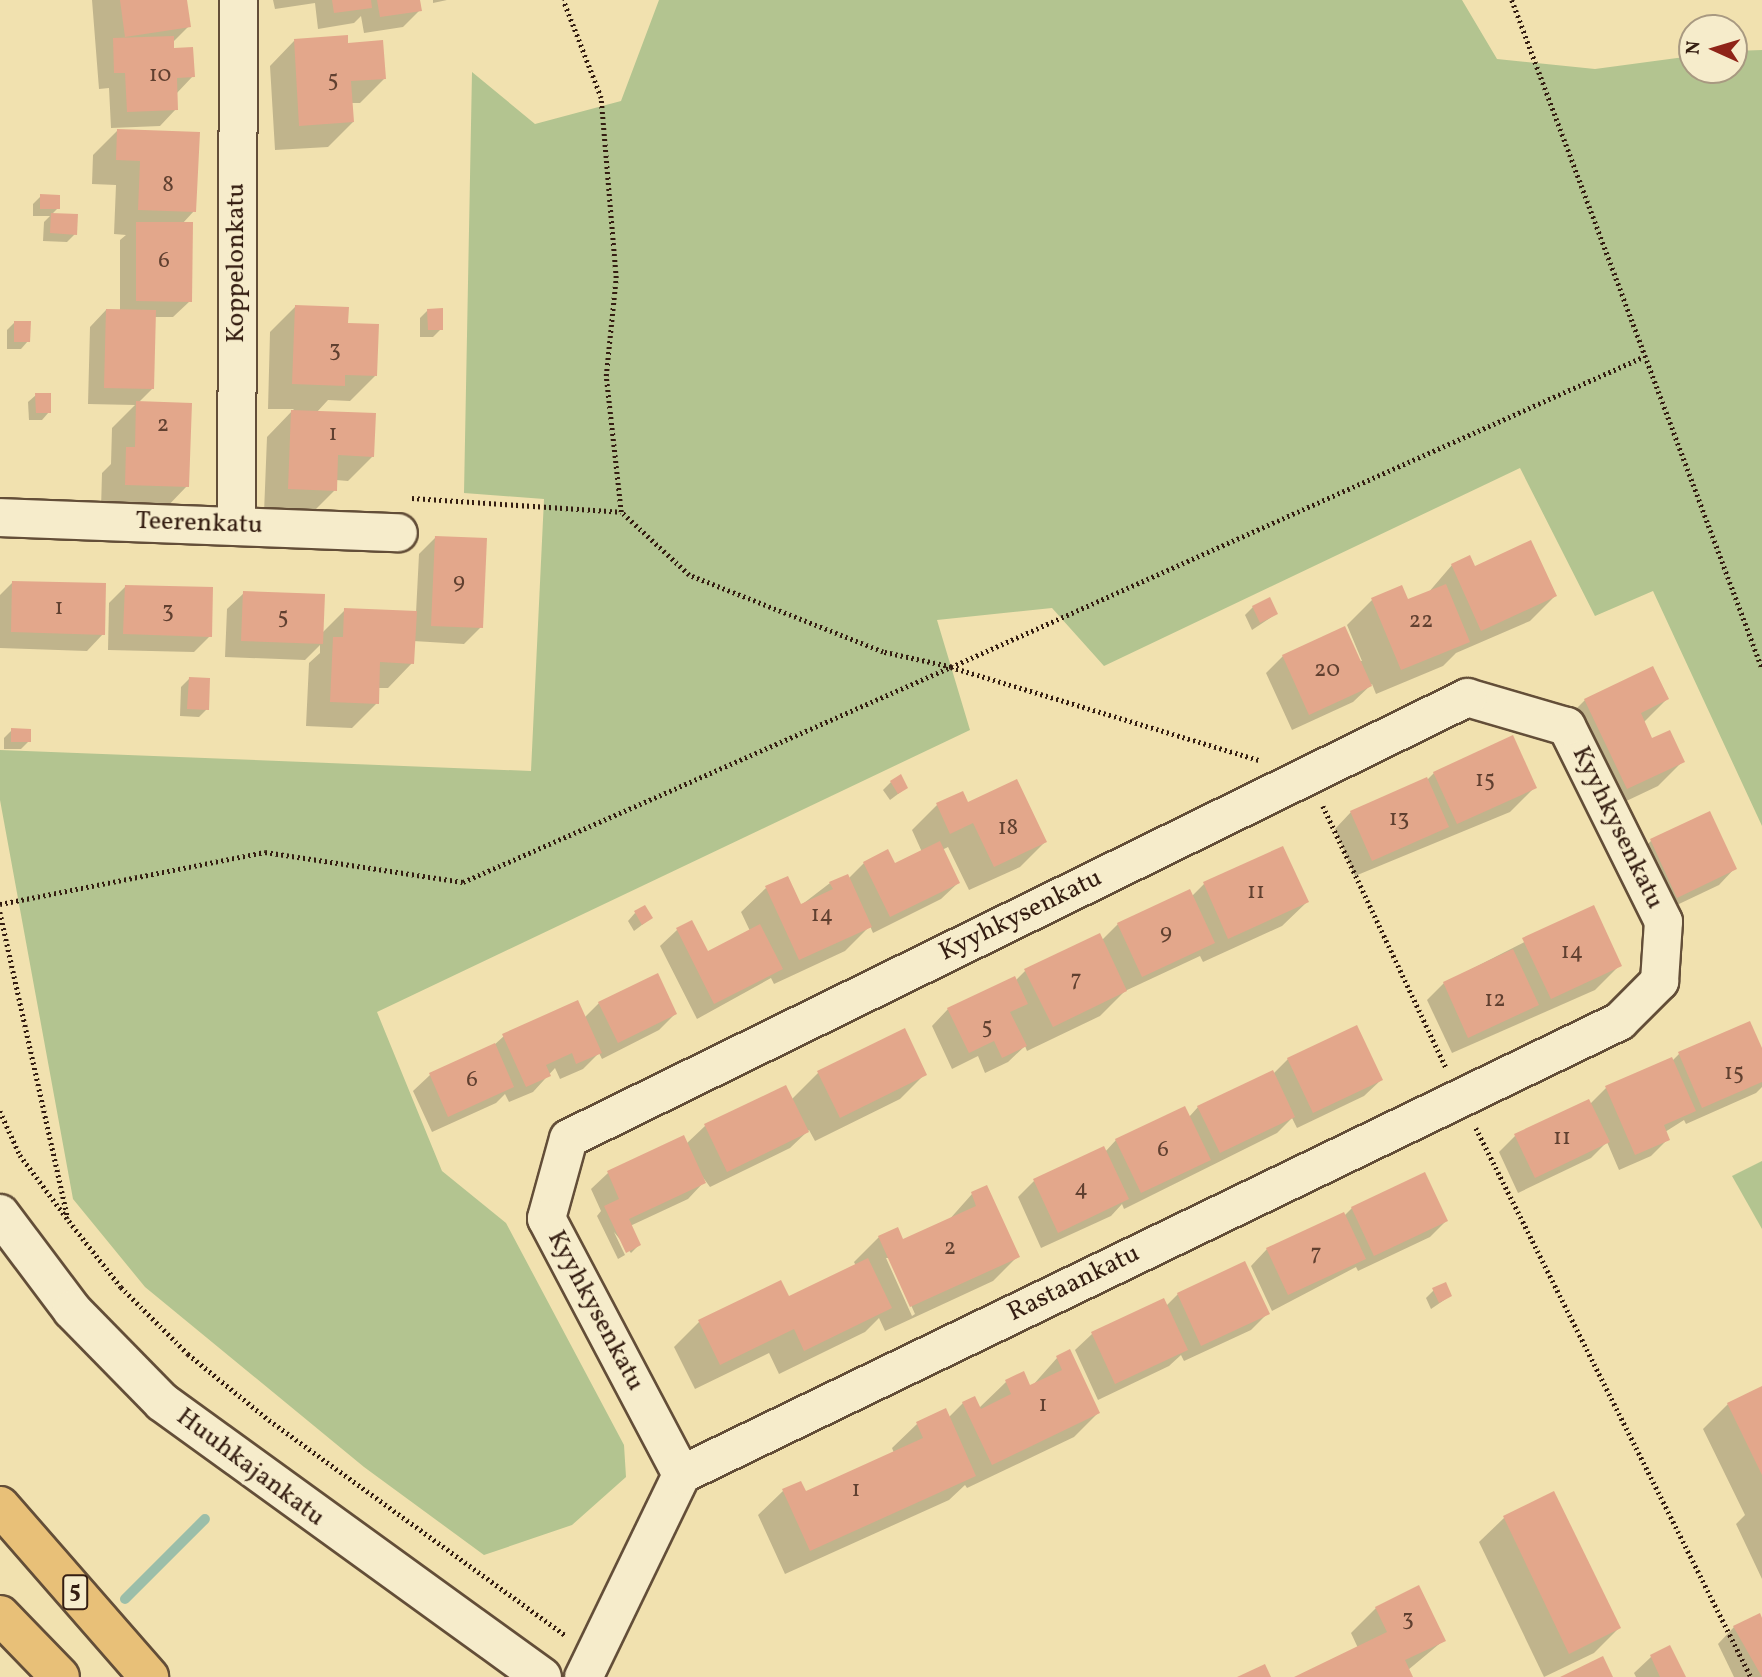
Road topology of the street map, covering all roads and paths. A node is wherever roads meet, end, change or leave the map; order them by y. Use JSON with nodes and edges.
{"nodes":[{"id":1,"x":238,"y":0,"type":"edge"},
{"id":2,"x":563,"y":0,"type":"edge"},
{"id":3,"x":1512,"y":0,"type":"edge"},
{"id":4,"x":1643,"y":357,"type":"junction"},
{"id":5,"x":412,"y":498,"type":"dead end"},
{"id":6,"x":621,"y":512,"type":"junction"},
{"id":7,"x":0,"y":517,"type":"edge"},
{"id":8,"x":236,"y":526,"type":"junction"},
{"id":9,"x":398,"y":532,"type":"dead end"},
{"id":10,"x":951,"y":667,"type":"junction"},
{"id":11,"x":1762,"y":668,"type":"edge"},
{"id":12,"x":0,"y":904,"type":"edge"},
{"id":13,"x":0,"y":912,"type":"edge"},
{"id":14,"x":1659,"y":981,"type":"joint"},
{"id":15,"x":0,"y":1111,"type":"edge"},
{"id":16,"x":0,"y":1214,"type":"edge"},
{"id":17,"x":69,"y":1221,"type":"junction"},
{"id":18,"x":681,"y":1474,"type":"junction"},
{"id":19,"x":0,"y":1506,"type":"edge"},
{"id":20,"x":10,"y":1626,"type":"edge"},
{"id":21,"x":589,"y":1666,"type":"edge"},
{"id":22,"x":48,"y":1677,"type":"edge"},
{"id":23,"x":60,"y":1677,"type":"edge"},
{"id":24,"x":149,"y":1677,"type":"edge"},
{"id":25,"x":542,"y":1677,"type":"edge"}],
"edges":[{"from":1,"to":8,"type":"street","name":"Koppelonkatu"},
{"from":2,"to":6,"type":"path"},
{"from":3,"to":4,"type":"path"},
{"from":4,"to":10,"type":"path"},
{"from":4,"to":11,"type":"path"},
{"from":5,"to":6,"type":"path"},
{"from":6,"to":10,"type":"path"},
{"from":7,"to":8,"type":"street","name":"Teerenkatu"},
{"from":8,"to":9,"type":"street","name":"Teerenkatu"},
{"from":10,"to":12,"type":"path"},
{"from":13,"to":17,"type":"path"},
{"from":14,"to":18,"type":"street","name":"Rastaankatu"},
{"from":14,"to":18,"type":"street","name":"Kyyhkysenkatu"},
{"from":15,"to":17,"type":"path"},
{"from":16,"to":25,"type":"street","name":"Huuhkajankatu"},
{"from":17,"to":21,"type":"path"},
{"from":18,"to":21,"type":"street"},
{"from":19,"to":24,"type":"highway","number":"5"},
{"from":20,"to":22,"type":"highway"},
{"from":20,"to":23,"type":"highway"}]}
